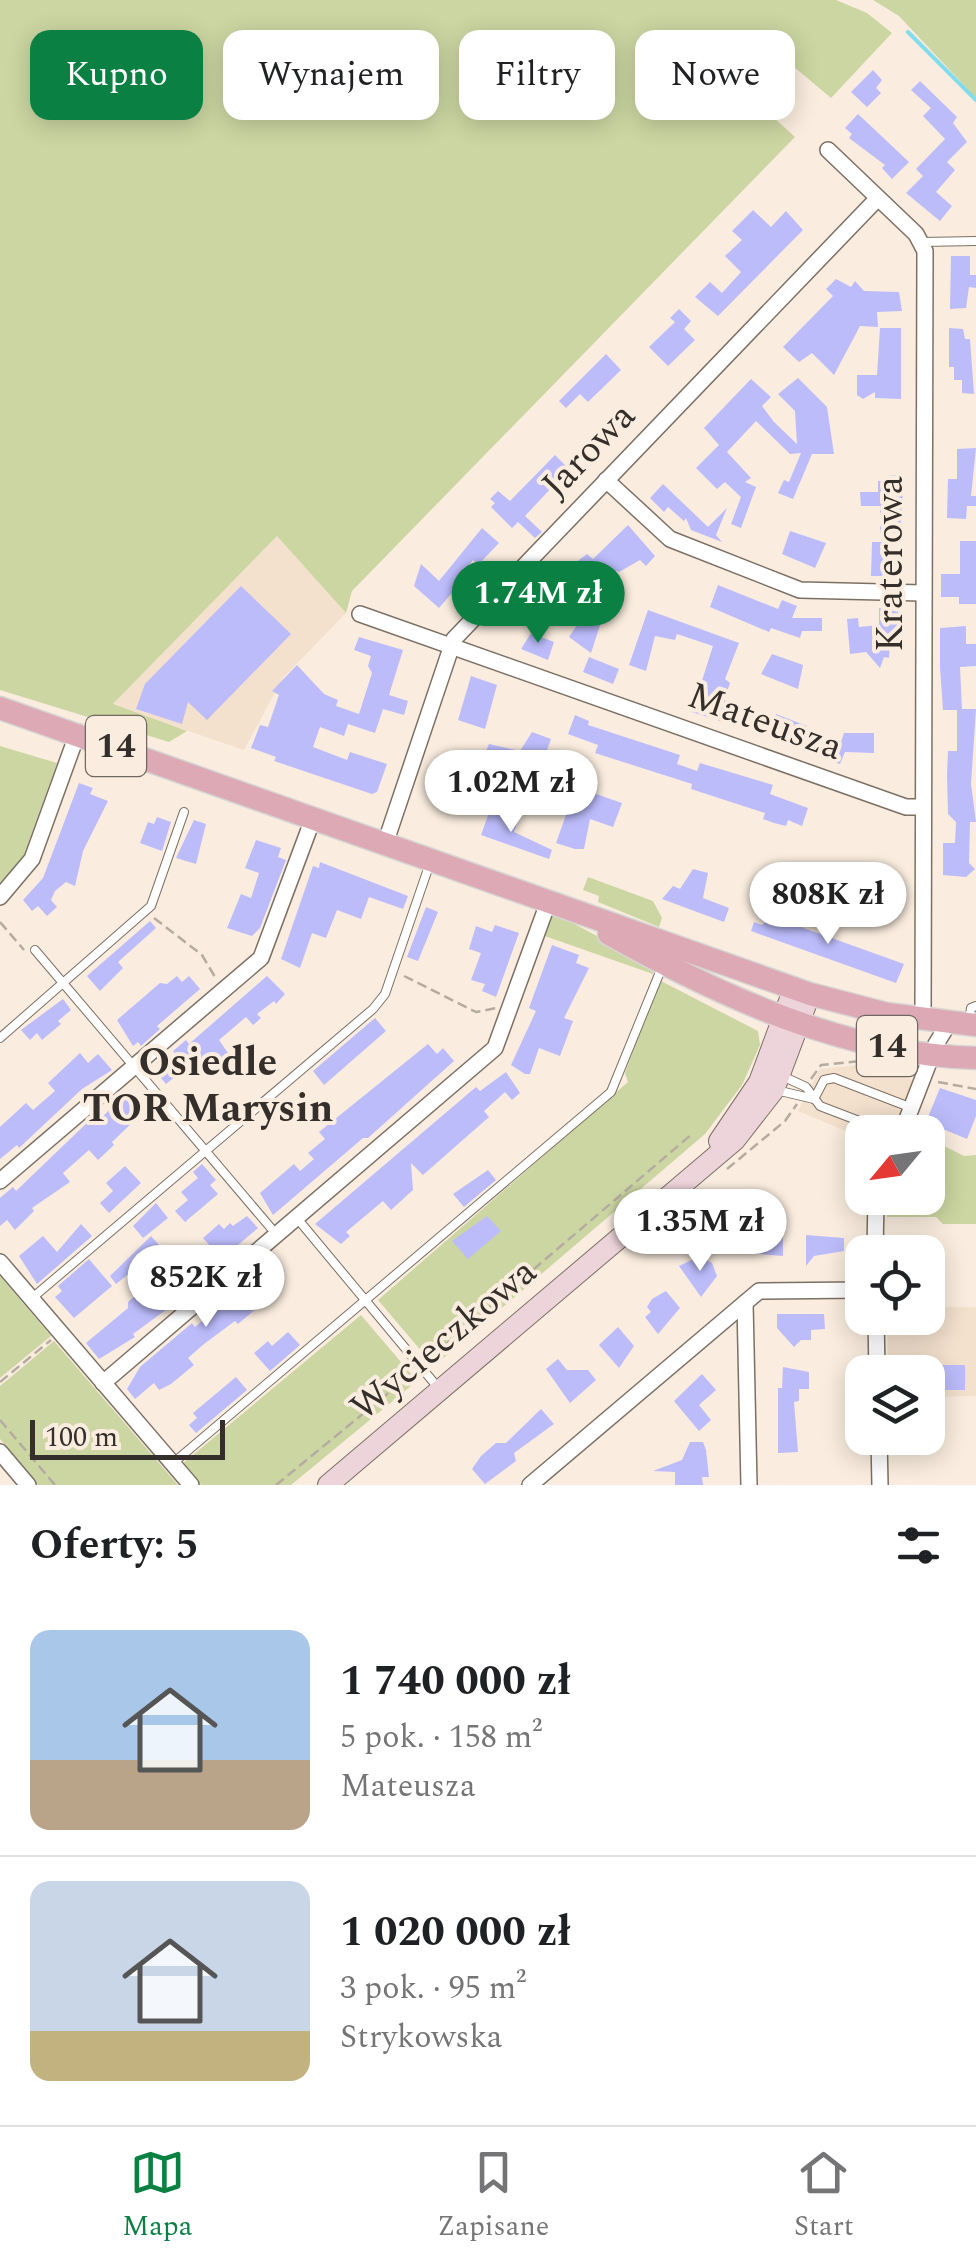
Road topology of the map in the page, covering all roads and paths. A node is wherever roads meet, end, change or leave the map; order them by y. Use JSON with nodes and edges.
{"nodes":[{"id":1,"x":828,"y":150,"type":"dead end"},
{"id":2,"x":877,"y":199,"type":"junction"},
{"id":3,"x":976,"y":240,"type":"edge"},
{"id":4,"x":922,"y":242,"type":"junction"},
{"id":5,"x":606,"y":480,"type":"junction"},
{"id":6,"x":923,"y":594,"type":"junction"},
{"id":7,"x":360,"y":614,"type":"dead end"},
{"id":8,"x":450,"y":645,"type":"junction"},
{"id":9,"x":0,"y":708,"type":"edge"},
{"id":10,"x":78,"y":732,"type":"junction"},
{"id":11,"x":923,"y":807,"type":"junction"},
{"id":12,"x":184,"y":812,"type":"dead end"},
{"id":13,"x":314,"y":816,"type":"junction"},
{"id":14,"x":386,"y":841,"type":"junction"},
{"id":15,"x":432,"y":858,"type":"junction"},
{"id":16,"x":0,"y":897,"type":"edge"},
{"id":17,"x":550,"y":900,"type":"junction"},
{"id":18,"x":151,"y":906,"type":"junction"},
{"id":19,"x":0,"y":922,"type":"edge"},
{"id":20,"x":35,"y":950,"type":"joint"},
{"id":21,"x":664,"y":964,"type":"junction"},
{"id":22,"x":393,"y":972,"type":"junction"},
{"id":23,"x":63,"y":984,"type":"junction"},
{"id":24,"x":226,"y":989,"type":"junction"},
{"id":25,"x":802,"y":991,"type":"junction"},
{"id":26,"x":510,"y":1012,"type":"junction"},
{"id":27,"x":792,"y":1018,"type":"junction"},
{"id":28,"x":923,"y":1020,"type":"junction"},
{"id":29,"x":967,"y":1020,"type":"edge"},
{"id":30,"x":0,"y":1038,"type":"edge"},
{"id":31,"x":932,"y":1056,"type":"junction"},
{"id":32,"x":976,"y":1058,"type":"edge"},
{"id":33,"x":872,"y":1060,"type":"dead end"},
{"id":34,"x":134,"y":1067,"type":"junction"},
{"id":35,"x":769,"y":1079,"type":"junction"},
{"id":36,"x":923,"y":1080,"type":"junction"},
{"id":37,"x":806,"y":1088,"type":"junction"},
{"id":38,"x":976,"y":1089,"type":"edge"},
{"id":39,"x":800,"y":1099,"type":"junction"},
{"id":40,"x":814,"y":1099,"type":"junction"},
{"id":41,"x":912,"y":1108,"type":"junction"},
{"id":42,"x":909,"y":1115,"type":"edge"},
{"id":43,"x":845,"y":1116,"type":"edge"},
{"id":44,"x":692,"y":1134,"type":"dead end"},
{"id":45,"x":205,"y":1150,"type":"junction"},
{"id":46,"x":719,"y":1173,"type":"dead end"},
{"id":47,"x":0,"y":1181,"type":"edge"},
{"id":48,"x":296,"y":1217,"type":"junction"},
{"id":49,"x":276,"y":1234,"type":"junction"},
{"id":50,"x":0,"y":1262,"type":"edge"},
{"id":51,"x":845,"y":1290,"type":"edge"},
{"id":52,"x":32,"y":1299,"type":"junction"},
{"id":53,"x":368,"y":1302,"type":"junction"},
{"id":54,"x":745,"y":1302,"type":"junction"},
{"id":55,"x":60,"y":1332,"type":"junction"},
{"id":56,"x":431,"y":1357,"type":"dead end"},
{"id":57,"x":420,"y":1366,"type":"junction"},
{"id":58,"x":0,"y":1382,"type":"edge"},
{"id":59,"x":103,"y":1383,"type":"junction"},
{"id":60,"x":440,"y":1390,"type":"junction"},
{"id":61,"x":0,"y":1420,"type":"edge"},
{"id":62,"x":0,"y":1452,"type":"edge"},
{"id":63,"x":879,"y":1455,"type":"edge"},
{"id":64,"x":172,"y":1464,"type":"junction"},
{"id":65,"x":28,"y":1485,"type":"edge"},
{"id":66,"x":55,"y":1485,"type":"edge"},
{"id":67,"x":191,"y":1485,"type":"edge"},
{"id":68,"x":276,"y":1485,"type":"edge"},
{"id":69,"x":328,"y":1485,"type":"edge"},
{"id":70,"x":530,"y":1485,"type":"edge"},
{"id":71,"x":749,"y":1485,"type":"edge"},
{"id":72,"x":880,"y":1485,"type":"edge"}],
"edges":[{"from":1,"to":2,"type":"street"},
{"from":2,"to":4,"type":"street"},
{"from":2,"to":5,"type":"street","name":"Jarowa"},
{"from":3,"to":4,"type":"lane"},
{"from":4,"to":6,"type":"street","name":"Kraterowa"},
{"from":5,"to":6,"type":"street"},
{"from":5,"to":8,"type":"street","name":"Jarowa"},
{"from":6,"to":11,"type":"street","name":"Kraterowa"},
{"from":7,"to":8,"type":"street","name":"Mateusza"},
{"from":8,"to":11,"type":"street","name":"Mateusza"},
{"from":8,"to":14,"type":"street","name":"Jarowa"},
{"from":9,"to":10,"type":"main road","number":"14"},
{"from":10,"to":13,"type":"main road","number":"14"},
{"from":10,"to":16,"type":"street"},
{"from":11,"to":28,"type":"street","name":"Kraterowa"},
{"from":12,"to":18,"type":"lane"},
{"from":13,"to":14,"type":"main road","number":"14"},
{"from":13,"to":24,"type":"street"},
{"from":14,"to":15,"type":"main road","number":"14"},
{"from":15,"to":17,"type":"main road","number":"14"},
{"from":15,"to":22,"type":"lane"},
{"from":17,"to":21,"type":"main road","number":"14"},
{"from":17,"to":25,"type":"main road","number":"14"},
{"from":17,"to":26,"type":"street"},
{"from":18,"to":23,"type":"lane"},
{"from":18,"to":24,"type":"path"},
{"from":19,"to":20,"type":"path"},
{"from":20,"to":23,"type":"lane"},
{"from":21,"to":27,"type":"main road","number":"14"},
{"from":21,"to":53,"type":"lane"},
{"from":22,"to":26,"type":"path"},
{"from":22,"to":45,"type":"lane"},
{"from":23,"to":30,"type":"lane"},
{"from":23,"to":34,"type":"lane"},
{"from":24,"to":34,"type":"street"},
{"from":25,"to":27,"type":"street","name":"Wycieczkowa"},
{"from":25,"to":28,"type":"main road","number":"14"},
{"from":26,"to":48,"type":"street"},
{"from":27,"to":31,"type":"main road","number":"14"},
{"from":27,"to":35,"type":"street","name":"Wycieczkowa"},
{"from":28,"to":29,"type":"main road","number":"14"},
{"from":29,"to":31,"type":"street"},
{"from":31,"to":32,"type":"main road","number":"14"},
{"from":31,"to":36,"type":"street"},
{"from":33,"to":37,"type":"path"},
{"from":34,"to":45,"type":"lane"},
{"from":34,"to":47,"type":"street"},
{"from":35,"to":37,"type":"lane"},
{"from":35,"to":39,"type":"lane"},
{"from":35,"to":60,"type":"street","name":"Wycieczkowa"},
{"from":36,"to":38,"type":"path"},
{"from":36,"to":41,"type":"street"},
{"from":37,"to":40,"type":"lane"},
{"from":39,"to":40,"type":"lane"},
{"from":39,"to":46,"type":"path"},
{"from":40,"to":41,"type":"lane"},
{"from":40,"to":43,"type":"lane"},
{"from":41,"to":42,"type":"street"},
{"from":44,"to":56,"type":"path"},
{"from":45,"to":49,"type":"lane"},
{"from":45,"to":52,"type":"lane"},
{"from":48,"to":49,"type":"street"},
{"from":48,"to":53,"type":"lane"},
{"from":49,"to":59,"type":"street"},
{"from":50,"to":52,"type":"street"},
{"from":51,"to":54,"type":"street"},
{"from":52,"to":55,"type":"street"},
{"from":53,"to":57,"type":"lane"},
{"from":53,"to":64,"type":"lane"},
{"from":54,"to":70,"type":"street"},
{"from":54,"to":71,"type":"street"},
{"from":55,"to":58,"type":"path"},
{"from":55,"to":59,"type":"street"},
{"from":57,"to":60,"type":"lane"},
{"from":57,"to":68,"type":"path"},
{"from":59,"to":64,"type":"street"},
{"from":60,"to":69,"type":"street","name":"Wycieczkowa"},
{"from":61,"to":66,"type":"path"},
{"from":62,"to":65,"type":"street"},
{"from":63,"to":72,"type":"street"},
{"from":64,"to":67,"type":"street"}]}
